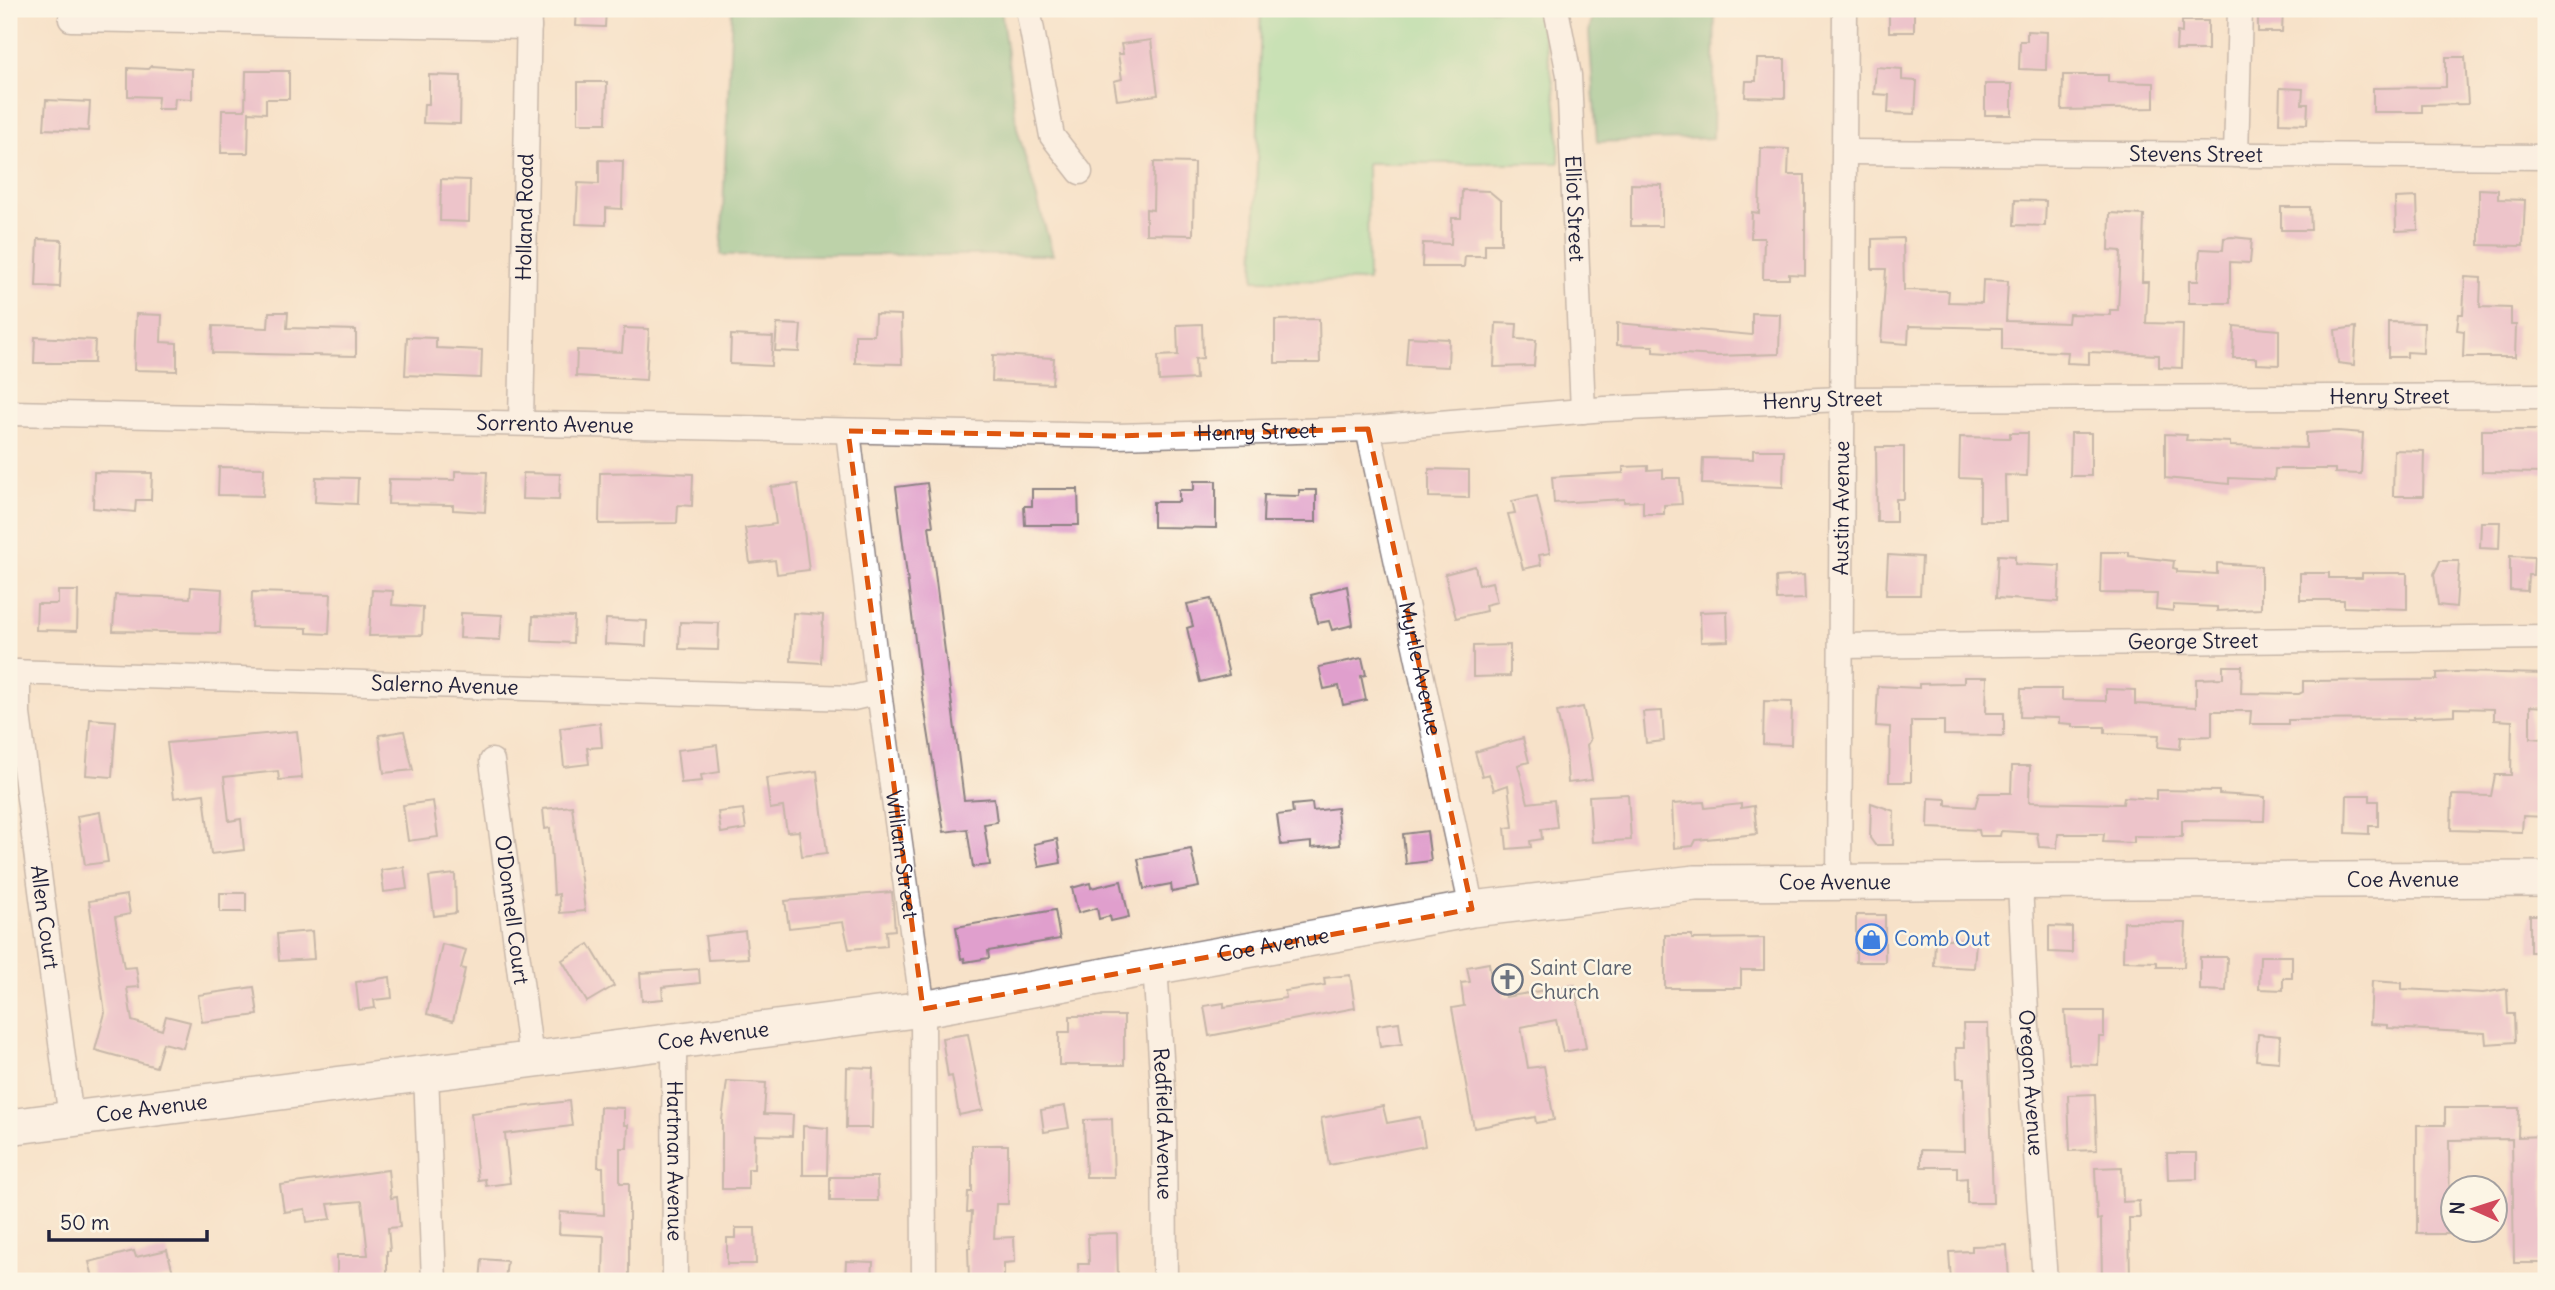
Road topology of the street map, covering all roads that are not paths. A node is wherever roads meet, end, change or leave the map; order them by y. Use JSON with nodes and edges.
{"nodes":[{"id":1,"x":1028,"y":9,"type":"edge"},
{"id":2,"x":1556,"y":9,"type":"edge"},
{"id":3,"x":1845,"y":9,"type":"edge"},
{"id":4,"x":2240,"y":9,"type":"edge"},
{"id":5,"x":529,"y":18,"type":"edge"},
{"id":6,"x":71,"y":19,"type":"dead end"},
{"id":7,"x":1846,"y":152,"type":"junction"},
{"id":8,"x":2236,"y":155,"type":"junction"},
{"id":9,"x":2546,"y":157,"type":"edge"},
{"id":10,"x":1080,"y":172,"type":"dead end"},
{"id":11,"x":2546,"y":396,"type":"edge"},
{"id":12,"x":1843,"y":399,"type":"junction"},
{"id":13,"x":1583,"y":411,"type":"junction"},
{"id":14,"x":9,"y":413,"type":"edge"},
{"id":15,"x":521,"y":423,"type":"junction"},
{"id":16,"x":1368,"y":429,"type":"junction"},
{"id":17,"x":848,"y":431,"type":"junction"},
{"id":18,"x":1100,"y":436,"type":"joint"},
{"id":19,"x":2546,"y":637,"type":"edge"},
{"id":20,"x":1841,"y":646,"type":"junction"},
{"id":21,"x":14,"y":672,"type":"edge"},
{"id":22,"x":879,"y":692,"type":"junction"},
{"id":23,"x":492,"y":761,"type":"dead end"},
{"id":24,"x":2546,"y":878,"type":"edge"},
{"id":25,"x":1839,"y":881,"type":"junction"},
{"id":26,"x":2020,"y":883,"type":"junction"},
{"id":27,"x":1472,"y":909,"type":"junction"},
{"id":28,"x":1155,"y":966,"type":"junction"},
{"id":29,"x":922,"y":1009,"type":"junction"},
{"id":30,"x":674,"y":1040,"type":"junction"},
{"id":31,"x":531,"y":1058,"type":"junction"},
{"id":32,"x":426,"y":1072,"type":"junction"},
{"id":33,"x":71,"y":1119,"type":"junction"},
{"id":34,"x":9,"y":1127,"type":"edge"},
{"id":35,"x":434,"y":1281,"type":"edge"},
{"id":36,"x":675,"y":1281,"type":"edge"},
{"id":37,"x":924,"y":1281,"type":"edge"},
{"id":38,"x":1165,"y":1281,"type":"edge"},
{"id":39,"x":2045,"y":1281,"type":"edge"}],
"edges":[{"from":1,"to":10,"type":"street"},
{"from":2,"to":13,"type":"street","name":"Elliot Street"},
{"from":3,"to":7,"type":"street","name":"Austin Avenue"},
{"from":4,"to":8,"type":"street"},
{"from":5,"to":6,"type":"street"},
{"from":5,"to":15,"type":"street","name":"Holland Road"},
{"from":7,"to":8,"type":"street","name":"Stevens Street"},
{"from":7,"to":12,"type":"street","name":"Austin Avenue"},
{"from":8,"to":9,"type":"street","name":"Stevens Street"},
{"from":11,"to":12,"type":"street","name":"Henry Street"},
{"from":12,"to":13,"type":"street","name":"Henry Street"},
{"from":12,"to":20,"type":"street","name":"Austin Avenue"},
{"from":13,"to":16,"type":"street","name":"Henry Street"},
{"from":14,"to":15,"type":"street","name":"Sorrento Avenue"},
{"from":15,"to":17,"type":"street","name":"Sorrento Avenue"},
{"from":16,"to":18,"type":"street","name":"Henry Street"},
{"from":16,"to":27,"type":"street","name":"Myrtle Avenue"},
{"from":17,"to":18,"type":"street","name":"Sorrento Avenue"},
{"from":17,"to":22,"type":"street","name":"William Street"},
{"from":19,"to":20,"type":"street","name":"George Street"},
{"from":20,"to":25,"type":"street","name":"Austin Avenue"},
{"from":21,"to":22,"type":"street","name":"Salerno Avenue"},
{"from":21,"to":33,"type":"street","name":"Allen Court"},
{"from":22,"to":29,"type":"street","name":"William Street"},
{"from":23,"to":31,"type":"street","name":"O'Donnell Court"},
{"from":24,"to":26,"type":"street","name":"Coe Avenue"},
{"from":25,"to":26,"type":"street","name":"Coe Avenue"},
{"from":25,"to":27,"type":"street","name":"Coe Avenue"},
{"from":26,"to":39,"type":"street","name":"Oregon Avenue"},
{"from":27,"to":28,"type":"street","name":"Coe Avenue"},
{"from":28,"to":29,"type":"street","name":"Coe Avenue"},
{"from":28,"to":38,"type":"street","name":"Redfield Avenue"},
{"from":29,"to":30,"type":"street","name":"Coe Avenue"},
{"from":29,"to":37,"type":"street","name":"William Street"},
{"from":30,"to":31,"type":"street","name":"Coe Avenue"},
{"from":30,"to":36,"type":"street","name":"Hartman Avenue"},
{"from":31,"to":32,"type":"street","name":"Coe Avenue"},
{"from":32,"to":33,"type":"street","name":"Coe Avenue"},
{"from":32,"to":35,"type":"street"},
{"from":33,"to":34,"type":"street","name":"Coe Avenue"}]}
